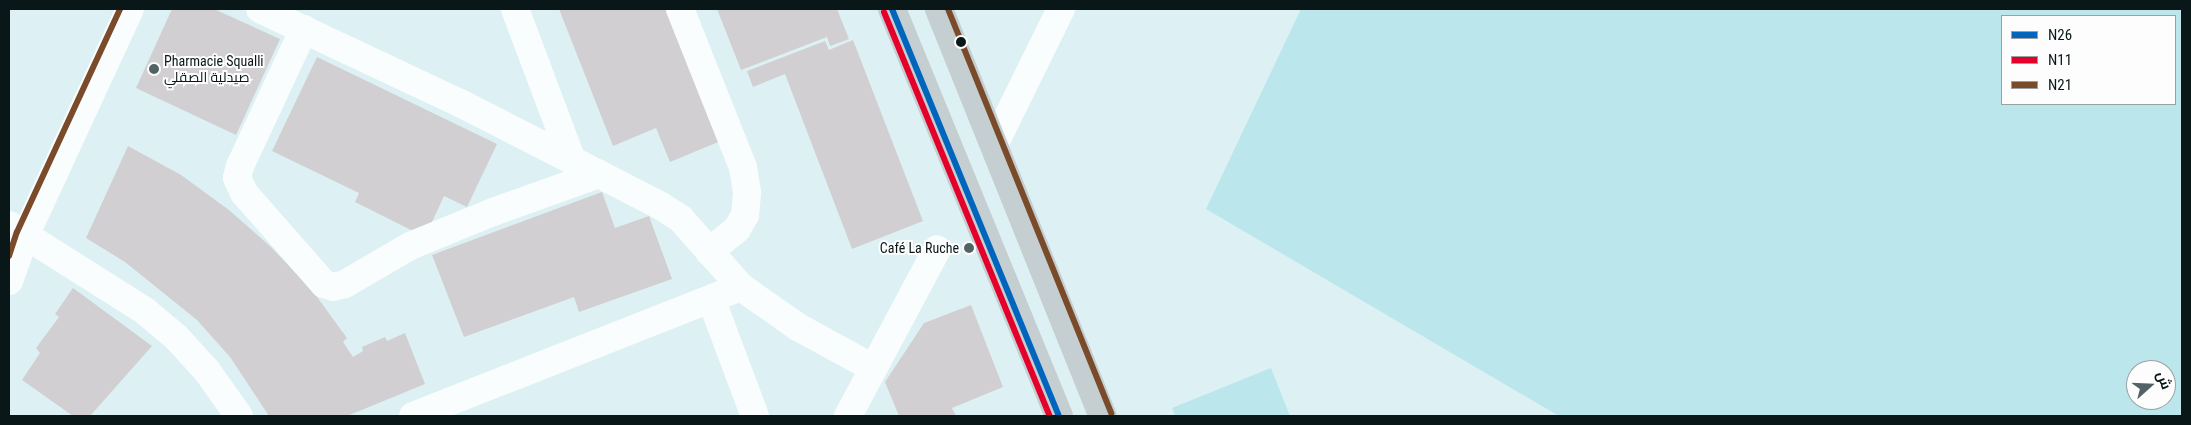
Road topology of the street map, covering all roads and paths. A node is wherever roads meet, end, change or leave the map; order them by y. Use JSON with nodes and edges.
{"nodes":[{"id":1,"x":130,"y":9,"type":"edge"},
{"id":2,"x":260,"y":9,"type":"edge"},
{"id":3,"x":514,"y":9,"type":"edge"},
{"id":4,"x":680,"y":9,"type":"edge"},
{"id":5,"x":892,"y":9,"type":"edge"},
{"id":6,"x":939,"y":9,"type":"edge"},
{"id":7,"x":1060,"y":9,"type":"edge"},
{"id":8,"x":304,"y":29,"type":"junction"},
{"id":9,"x":994,"y":145,"type":"junction"},
{"id":10,"x":572,"y":161,"type":"junction"},
{"id":11,"x":599,"y":174,"type":"junction"},
{"id":12,"x":17,"y":230,"type":"edge"},
{"id":13,"x":937,"y":250,"type":"dead end"},
{"id":14,"x":709,"y":252,"type":"junction"},
{"id":15,"x":9,"y":282,"type":"edge"},
{"id":16,"x":741,"y":287,"type":"junction"},
{"id":17,"x":711,"y":299,"type":"junction"},
{"id":18,"x":873,"y":368,"type":"junction"},
{"id":19,"x":856,"y":411,"type":"edge"},
{"id":20,"x":239,"y":416,"type":"edge"},
{"id":21,"x":413,"y":416,"type":"edge"},
{"id":22,"x":755,"y":416,"type":"edge"},
{"id":23,"x":1059,"y":416,"type":"edge"},
{"id":24,"x":1103,"y":416,"type":"edge"}],
"edges":[{"from":1,"to":12,"type":"street"},
{"from":2,"to":8,"type":"street"},
{"from":3,"to":10,"type":"street"},
{"from":4,"to":14,"type":"street"},
{"from":5,"to":23,"type":"main road"},
{"from":6,"to":9,"type":"main road"},
{"from":7,"to":9,"type":"street"},
{"from":8,"to":10,"type":"street"},
{"from":8,"to":11,"type":"street"},
{"from":9,"to":24,"type":"main road"},
{"from":10,"to":11,"type":"street"},
{"from":11,"to":14,"type":"street"},
{"from":12,"to":15,"type":"street"},
{"from":12,"to":20,"type":"street"},
{"from":13,"to":18,"type":"street"},
{"from":14,"to":16,"type":"street"},
{"from":16,"to":17,"type":"street"},
{"from":16,"to":18,"type":"street"},
{"from":17,"to":21,"type":"street"},
{"from":17,"to":22,"type":"street"},
{"from":18,"to":19,"type":"street"}]}
